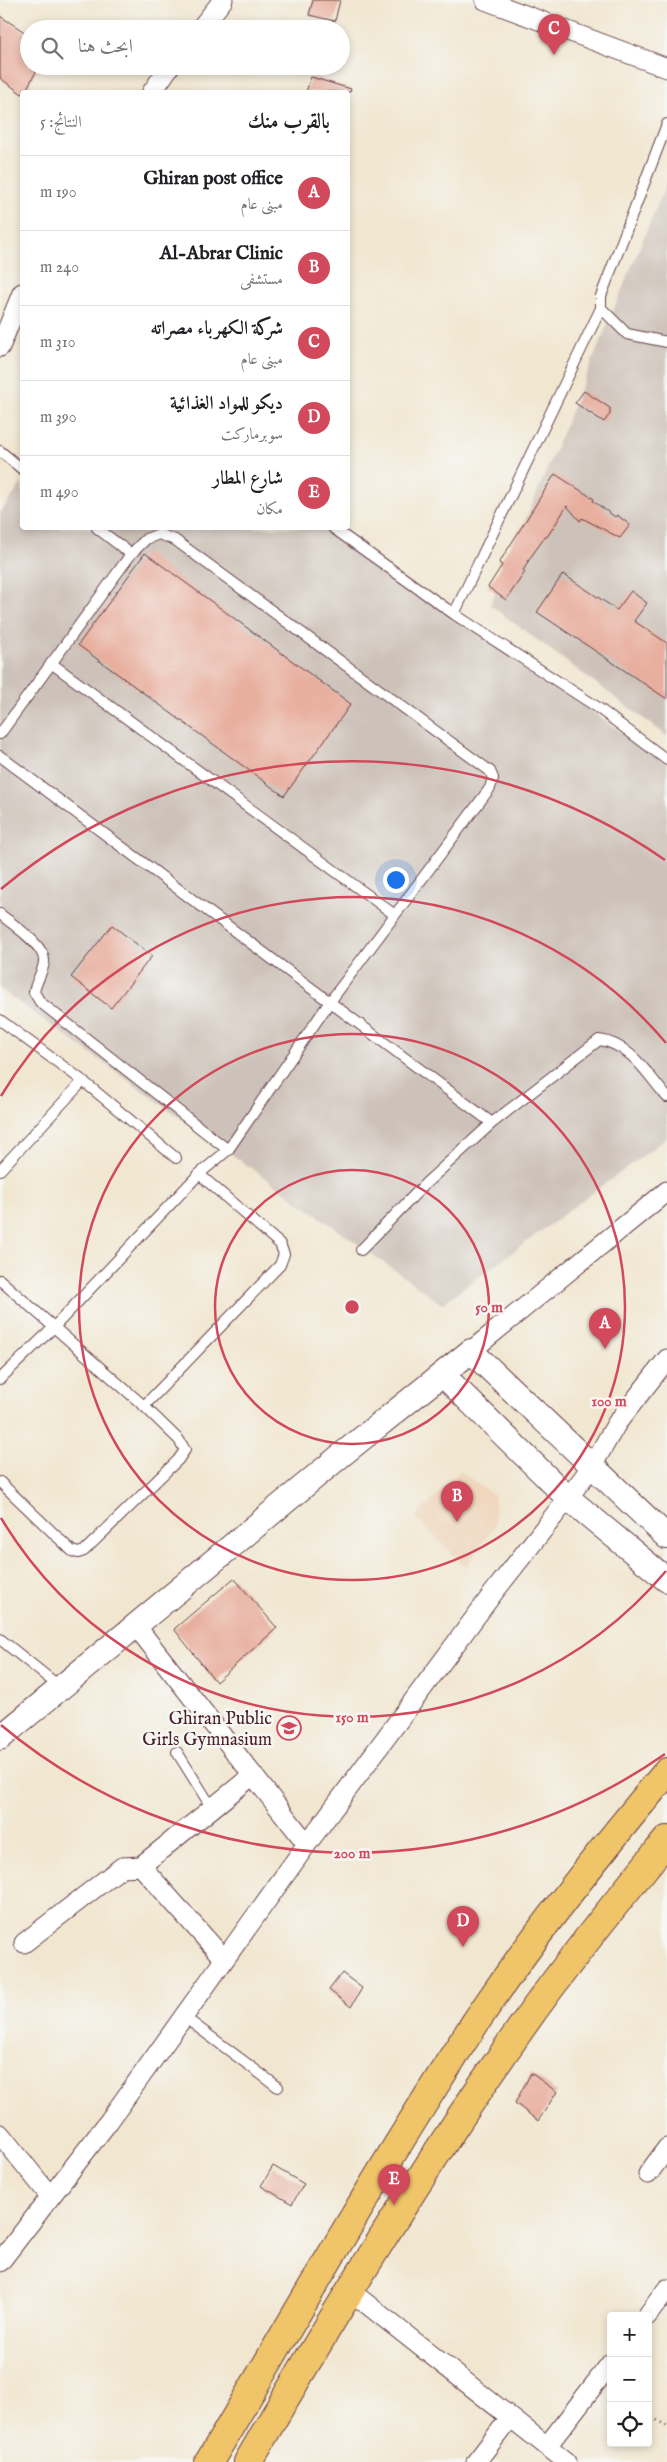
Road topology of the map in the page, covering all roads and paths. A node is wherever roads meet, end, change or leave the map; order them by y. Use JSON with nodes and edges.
{"nodes":[{"id":1,"x":222,"y":0,"type":"edge"},
{"id":2,"x":485,"y":0,"type":"edge"},
{"id":3,"x":207,"y":20,"type":"edge"},
{"id":4,"x":667,"y":68,"type":"edge"},
{"id":5,"x":164,"y":75,"type":"edge"},
{"id":6,"x":153,"y":90,"type":"edge"},
{"id":7,"x":667,"y":124,"type":"edge"},
{"id":8,"x":20,"y":302,"type":"edge"},
{"id":9,"x":601,"y":308,"type":"junction"},
{"id":10,"x":667,"y":342,"type":"edge"},
{"id":11,"x":0,"y":347,"type":"edge"},
{"id":12,"x":0,"y":451,"type":"edge"},
{"id":13,"x":20,"y":467,"type":"edge"},
{"id":14,"x":100,"y":530,"type":"edge"},
{"id":15,"x":337,"y":530,"type":"edge"},
{"id":16,"x":131,"y":554,"type":"junction"},
{"id":17,"x":454,"y":614,"type":"junction"},
{"id":18,"x":51,"y":664,"type":"junction"},
{"id":19,"x":0,"y":734,"type":"edge"},
{"id":20,"x":0,"y":756,"type":"edge"},
{"id":21,"x":667,"y":760,"type":"edge"},
{"id":22,"x":0,"y":914,"type":"edge"},
{"id":23,"x":395,"y":915,"type":"junction"},
{"id":24,"x":329,"y":1003,"type":"junction"},
{"id":25,"x":0,"y":1020,"type":"edge"},
{"id":26,"x":83,"y":1080,"type":"junction"},
{"id":27,"x":667,"y":1097,"type":"edge"},
{"id":28,"x":492,"y":1123,"type":"junction"},
{"id":29,"x":228,"y":1150,"type":"junction"},
{"id":30,"x":176,"y":1158,"type":"dead end"},
{"id":31,"x":0,"y":1170,"type":"edge"},
{"id":32,"x":199,"y":1174,"type":"junction"},
{"id":33,"x":667,"y":1191,"type":"edge"},
{"id":34,"x":361,"y":1250,"type":"dead end"},
{"id":35,"x":0,"y":1280,"type":"edge"},
{"id":36,"x":55,"y":1326,"type":"junction"},
{"id":37,"x":471,"y":1351,"type":"junction"},
{"id":38,"x":667,"y":1359,"type":"edge"},
{"id":39,"x":443,"y":1375,"type":"junction"},
{"id":40,"x":0,"y":1379,"type":"edge"},
{"id":41,"x":144,"y":1406,"type":"junction"},
{"id":42,"x":592,"y":1466,"type":"junction"},
{"id":43,"x":0,"y":1482,"type":"edge"},
{"id":44,"x":568,"y":1498,"type":"junction"},
{"id":45,"x":667,"y":1537,"type":"edge"},
{"id":46,"x":667,"y":1580,"type":"edge"},
{"id":47,"x":136,"y":1626,"type":"junction"},
{"id":48,"x":0,"y":1639,"type":"edge"},
{"id":49,"x":60,"y":1687,"type":"junction"},
{"id":50,"x":0,"y":1738,"type":"edge"},
{"id":51,"x":177,"y":1752,"type":"dead end"},
{"id":52,"x":667,"y":1772,"type":"edge"},
{"id":53,"x":253,"y":1775,"type":"junction"},
{"id":54,"x":212,"y":1808,"type":"junction"},
{"id":55,"x":667,"y":1840,"type":"edge"},
{"id":56,"x":307,"y":1844,"type":"junction"},
{"id":57,"x":141,"y":1866,"type":"junction"},
{"id":58,"x":24,"y":1943,"type":"dead end"},
{"id":59,"x":224,"y":1959,"type":"junction"},
{"id":60,"x":183,"y":2016,"type":"junction"},
{"id":61,"x":278,"y":2087,"type":"dead end"},
{"id":62,"x":0,"y":2134,"type":"edge"},
{"id":63,"x":667,"y":2148,"type":"edge"},
{"id":64,"x":648,"y":2174,"type":"dead end"},
{"id":65,"x":50,"y":2196,"type":"junction"},
{"id":66,"x":0,"y":2262,"type":"edge"},
{"id":67,"x":667,"y":2289,"type":"edge"},
{"id":68,"x":349,"y":2290,"type":"junction"},
{"id":69,"x":650,"y":2312,"type":"edge"},
{"id":70,"x":607,"y":2368,"type":"edge"},
{"id":71,"x":652,"y":2417,"type":"edge"},
{"id":72,"x":510,"y":2418,"type":"junction"},
{"id":73,"x":667,"y":2426,"type":"edge"},
{"id":74,"x":547,"y":2446,"type":"junction"},
{"id":75,"x":209,"y":2462,"type":"edge"},
{"id":76,"x":248,"y":2462,"type":"edge"},
{"id":77,"x":476,"y":2462,"type":"edge"},
{"id":78,"x":566,"y":2462,"type":"edge"}],
"edges":[{"from":1,"to":3,"type":"street"},
{"from":2,"to":4,"type":"street"},
{"from":5,"to":6,"type":"street"},
{"from":7,"to":9,"type":"lane"},
{"from":8,"to":11,"type":"street"},
{"from":9,"to":10,"type":"lane"},
{"from":9,"to":17,"type":"lane"},
{"from":12,"to":13,"type":"lane"},
{"from":14,"to":16,"type":"lane"},
{"from":15,"to":17,"type":"lane"},
{"from":16,"to":18,"type":"lane"},
{"from":16,"to":23,"type":"lane"},
{"from":17,"to":21,"type":"lane"},
{"from":18,"to":19,"type":"lane"},
{"from":18,"to":23,"type":"lane"},
{"from":20,"to":24,"type":"lane"},
{"from":22,"to":29,"type":"lane"},
{"from":23,"to":24,"type":"lane"},
{"from":24,"to":28,"type":"lane"},
{"from":24,"to":29,"type":"lane"},
{"from":25,"to":26,"type":"lane"},
{"from":26,"to":30,"type":"lane"},
{"from":26,"to":31,"type":"lane"},
{"from":27,"to":28,"type":"lane"},
{"from":28,"to":34,"type":"lane"},
{"from":29,"to":32,"type":"lane"},
{"from":32,"to":36,"type":"lane"},
{"from":32,"to":41,"type":"lane"},
{"from":33,"to":37,"type":"street"},
{"from":35,"to":36,"type":"lane"},
{"from":36,"to":40,"type":"lane"},
{"from":36,"to":41,"type":"lane"},
{"from":37,"to":39,"type":"street"},
{"from":37,"to":42,"type":"street"},
{"from":38,"to":42,"type":"street"},
{"from":39,"to":44,"type":"street"},
{"from":39,"to":47,"type":"street"},
{"from":41,"to":43,"type":"lane"},
{"from":42,"to":44,"type":"street"},
{"from":42,"to":45,"type":"street"},
{"from":44,"to":46,"type":"street"},
{"from":44,"to":56,"type":"street"},
{"from":47,"to":49,"type":"street"},
{"from":47,"to":53,"type":"street"},
{"from":48,"to":49,"type":"lane"},
{"from":49,"to":50,"type":"street"},
{"from":51,"to":54,"type":"lane"},
{"from":52,"to":75,"type":"main road"},
{"from":53,"to":54,"type":"street"},
{"from":53,"to":56,"type":"street"},
{"from":54,"to":57,"type":"street"},
{"from":55,"to":68,"type":"main road"},
{"from":56,"to":59,"type":"street"},
{"from":57,"to":58,"type":"street"},
{"from":57,"to":59,"type":"street"},
{"from":59,"to":60,"type":"street"},
{"from":60,"to":61,"type":"lane"},
{"from":60,"to":65,"type":"street"},
{"from":62,"to":65,"type":"street"},
{"from":63,"to":64,"type":"street"},
{"from":65,"to":66,"type":"street"},
{"from":67,"to":69,"type":"street"},
{"from":68,"to":72,"type":"street"},
{"from":68,"to":76,"type":"main road"},
{"from":70,"to":74,"type":"street"},
{"from":71,"to":73,"type":"path"},
{"from":72,"to":74,"type":"street"},
{"from":72,"to":77,"type":"street"},
{"from":74,"to":78,"type":"street"}]}
